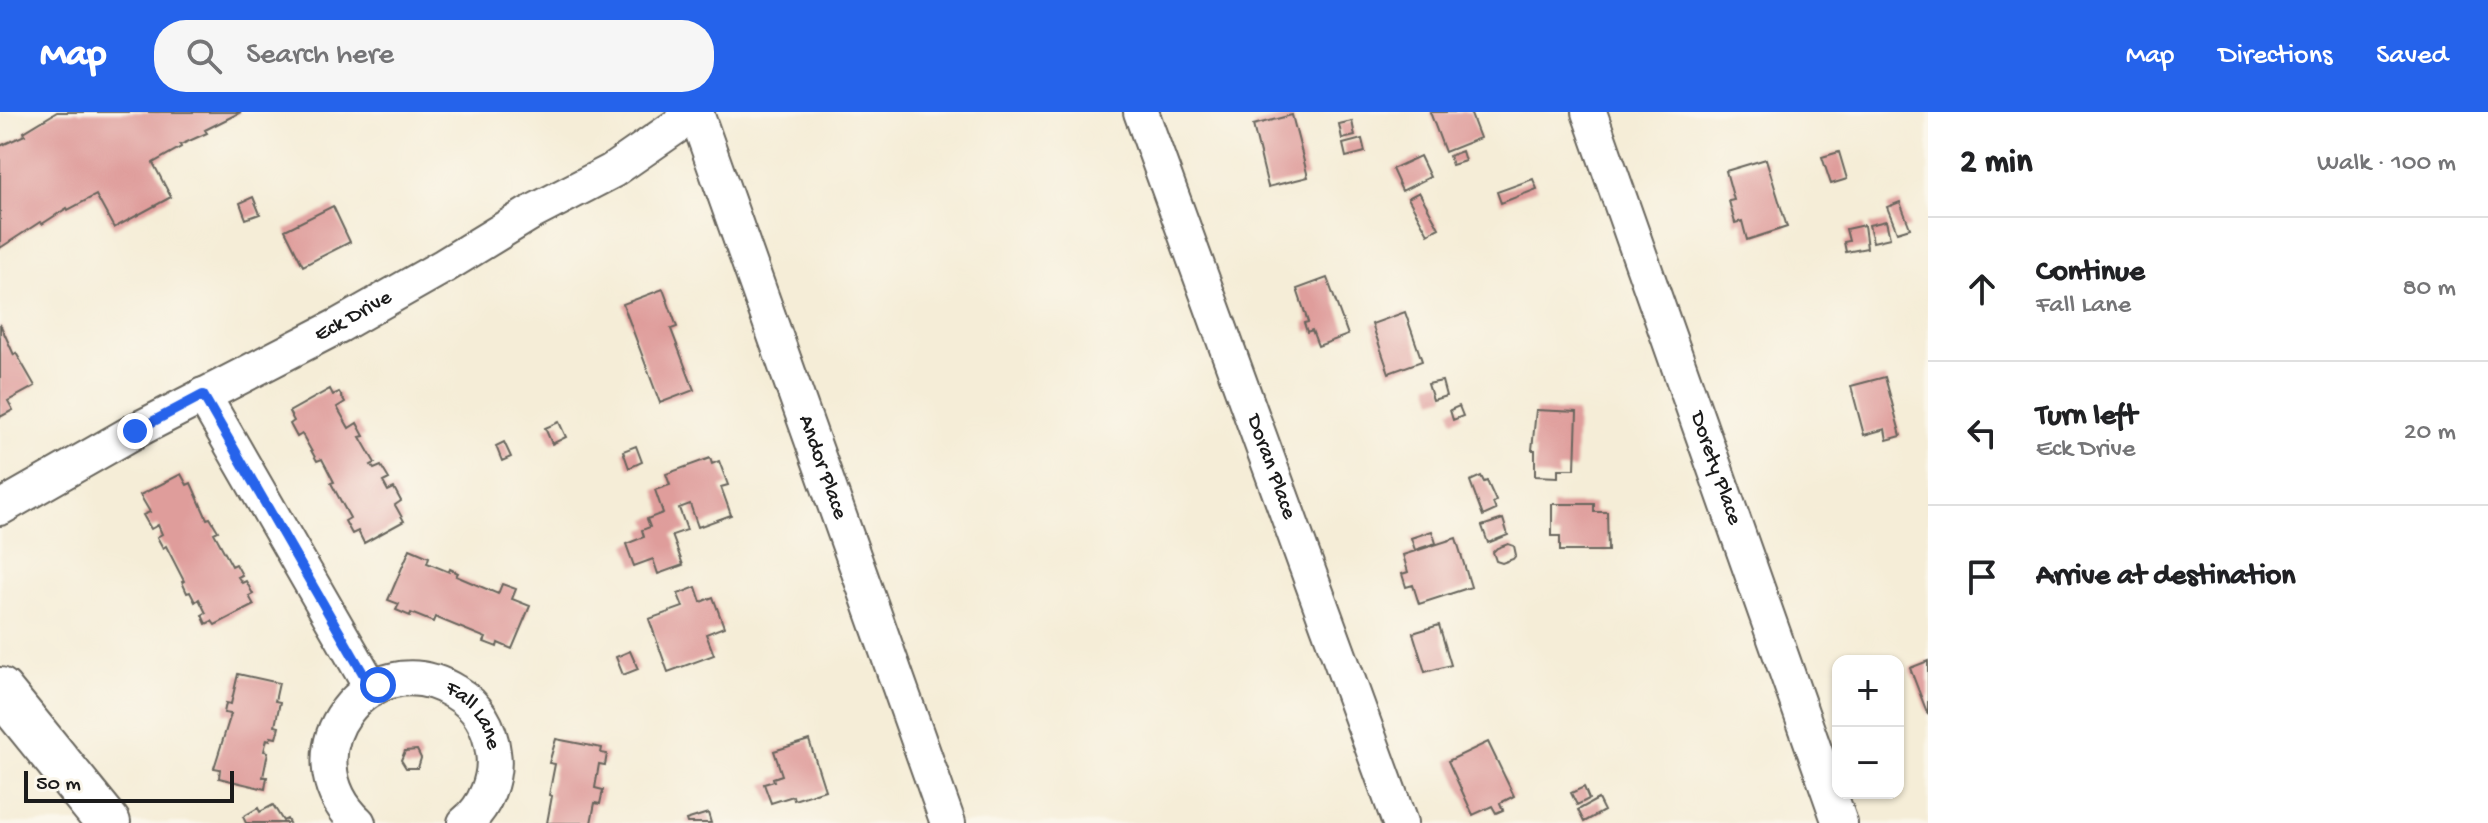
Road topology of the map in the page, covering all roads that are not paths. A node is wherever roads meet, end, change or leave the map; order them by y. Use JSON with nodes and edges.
{"nodes":[{"id":1,"x":696,"y":112,"type":"edge"},
{"id":2,"x":1141,"y":112,"type":"edge"},
{"id":3,"x":1589,"y":112,"type":"edge"},
{"id":4,"x":203,"y":395,"type":"junction"},
{"id":5,"x":0,"y":508,"type":"edge"},
{"id":6,"x":372,"y":689,"type":"junction"},
{"id":7,"x":0,"y":690,"type":"edge"},
{"id":8,"x":108,"y":823,"type":"edge"},
{"id":9,"x":358,"y":823,"type":"edge"},
{"id":10,"x":465,"y":823,"type":"edge"},
{"id":11,"x":948,"y":823,"type":"edge"},
{"id":12,"x":1400,"y":823,"type":"edge"},
{"id":13,"x":1840,"y":823,"type":"edge"}],
"edges":[{"from":1,"to":4,"type":"street","name":"Eck Drive"},
{"from":1,"to":11,"type":"street","name":"Andor Place"},
{"from":2,"to":12,"type":"street","name":"Doran Place"},
{"from":3,"to":13,"type":"street","name":"Dorety Place"},
{"from":4,"to":5,"type":"street","name":"Eck Drive"},
{"from":4,"to":6,"type":"street"},
{"from":6,"to":9,"type":"street","name":"Fall Lane"},
{"from":6,"to":10,"type":"street","name":"Fall Lane"},
{"from":7,"to":8,"type":"street"}]}
